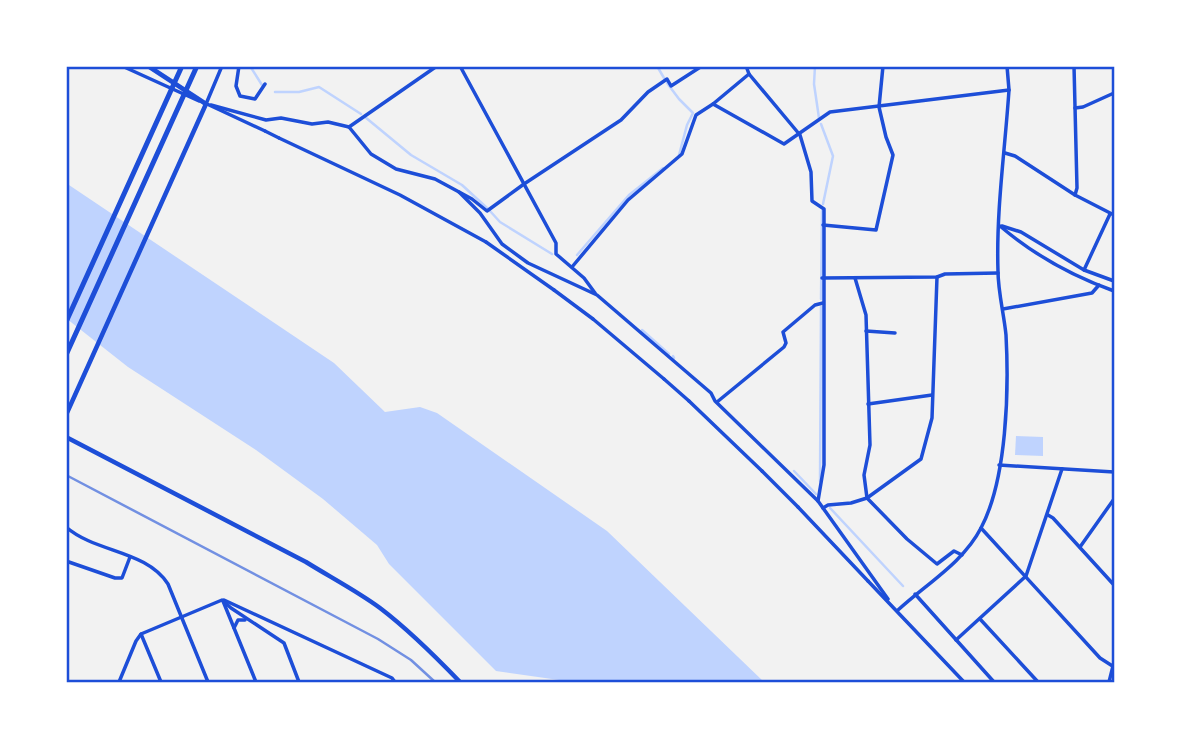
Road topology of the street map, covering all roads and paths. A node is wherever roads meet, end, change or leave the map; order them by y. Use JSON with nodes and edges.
{"nodes":[{"id":1,"x":122,"y":66,"type":"edge"},
{"id":2,"x":148,"y":66,"type":"edge"},
{"id":3,"x":161,"y":66,"type":"edge"},
{"id":4,"x":182,"y":66,"type":"edge"},
{"id":5,"x":197,"y":66,"type":"edge"},
{"id":6,"x":222,"y":66,"type":"edge"},
{"id":7,"x":239,"y":66,"type":"edge"},
{"id":8,"x":437,"y":66,"type":"edge"},
{"id":9,"x":460,"y":66,"type":"edge"},
{"id":10,"x":702,"y":66,"type":"edge"},
{"id":11,"x":746,"y":66,"type":"edge"},
{"id":12,"x":883,"y":66,"type":"edge"},
{"id":13,"x":1007,"y":66,"type":"edge"},
{"id":14,"x":1074,"y":66,"type":"edge"},
{"id":15,"x":158,"y":72,"type":"junction"},
{"id":16,"x":750,"y":74,"type":"junction"},
{"id":17,"x":265,"y":85,"type":"dead end"},
{"id":18,"x":1009,"y":90,"type":"junction"},
{"id":19,"x":1115,"y":93,"type":"edge"},
{"id":20,"x":206,"y":104,"type":"junction"},
{"id":21,"x":713,"y":104,"type":"junction"},
{"id":22,"x":879,"y":107,"type":"junction"},
{"id":23,"x":1075,"y":108,"type":"junction"},
{"id":24,"x":349,"y":127,"type":"junction"},
{"id":25,"x":800,"y":135,"type":"junction"},
{"id":26,"x":1005,"y":153,"type":"junction"},
{"id":27,"x":524,"y":184,"type":"junction"},
{"id":28,"x":459,"y":192,"type":"junction"},
{"id":29,"x":1075,"y":195,"type":"junction"},
{"id":30,"x":1112,"y":215,"type":"edge"},
{"id":31,"x":823,"y":225,"type":"junction"},
{"id":32,"x":1000,"y":226,"type":"junction"},
{"id":33,"x":572,"y":267,"type":"junction"},
{"id":34,"x":1084,"y":270,"type":"junction"},
{"id":35,"x":998,"y":273,"type":"junction"},
{"id":36,"x":937,"y":277,"type":"junction"},
{"id":37,"x":822,"y":278,"type":"junction"},
{"id":38,"x":855,"y":278,"type":"junction"},
{"id":39,"x":1115,"y":281,"type":"edge"},
{"id":40,"x":1099,"y":285,"type":"junction"},
{"id":41,"x":1115,"y":290,"type":"edge"},
{"id":42,"x":597,"y":295,"type":"junction"},
{"id":43,"x":822,"y":303,"type":"junction"},
{"id":44,"x":1003,"y":309,"type":"junction"},
{"id":45,"x":66,"y":322,"type":"edge"},
{"id":46,"x":866,"y":331,"type":"junction"},
{"id":47,"x":895,"y":333,"type":"dead end"},
{"id":48,"x":66,"y":355,"type":"edge"},
{"id":49,"x":932,"y":395,"type":"junction"},
{"id":50,"x":717,"y":402,"type":"junction"},
{"id":51,"x":868,"y":404,"type":"junction"},
{"id":52,"x":66,"y":415,"type":"edge"},
{"id":53,"x":66,"y":437,"type":"edge"},
{"id":54,"x":999,"y":465,"type":"junction"},
{"id":55,"x":1062,"y":469,"type":"junction"},
{"id":56,"x":1115,"y":472,"type":"edge"},
{"id":57,"x":867,"y":498,"type":"junction"},
{"id":58,"x":1115,"y":499,"type":"edge"},
{"id":59,"x":818,"y":501,"type":"junction"},
{"id":60,"x":823,"y":508,"type":"junction"},
{"id":61,"x":1048,"y":515,"type":"junction"},
{"id":62,"x":66,"y":527,"type":"edge"},
{"id":63,"x":981,"y":528,"type":"junction"},
{"id":64,"x":1080,"y":547,"type":"junction"},
{"id":65,"x":962,"y":555,"type":"junction"},
{"id":66,"x":130,"y":557,"type":"junction"},
{"id":67,"x":66,"y":561,"type":"edge"},
{"id":68,"x":1026,"y":576,"type":"junction"},
{"id":69,"x":1115,"y":585,"type":"edge"},
{"id":70,"x":915,"y":594,"type":"junction"},
{"id":71,"x":222,"y":600,"type":"junction"},
{"id":72,"x":889,"y":602,"type":"junction"},
{"id":73,"x":898,"y":610,"type":"junction"},
{"id":74,"x":181,"y":615,"type":"junction"},
{"id":75,"x":247,"y":619,"type":"junction"},
{"id":76,"x":980,"y":619,"type":"junction"},
{"id":77,"x":234,"y":628,"type":"junction"},
{"id":78,"x":141,"y":634,"type":"junction"},
{"id":79,"x":956,"y":639,"type":"junction"},
{"id":80,"x":1114,"y":665,"type":"edge"},
{"id":81,"x":118,"y":682,"type":"edge"},
{"id":82,"x":161,"y":682,"type":"edge"},
{"id":83,"x":208,"y":682,"type":"edge"},
{"id":84,"x":256,"y":682,"type":"edge"},
{"id":85,"x":299,"y":682,"type":"edge"},
{"id":86,"x":395,"y":682,"type":"edge"},
{"id":87,"x":460,"y":682,"type":"edge"},
{"id":88,"x":964,"y":682,"type":"edge"},
{"id":89,"x":994,"y":682,"type":"edge"},
{"id":90,"x":1038,"y":682,"type":"edge"},
{"id":91,"x":1109,"y":682,"type":"edge"}],
"edges":[{"from":1,"to":20,"type":"street"},
{"from":2,"to":15,"type":"main road"},
{"from":3,"to":15,"type":"street"},
{"from":4,"to":45,"type":"highway"},
{"from":5,"to":48,"type":"highway"},
{"from":6,"to":20,"type":"street"},
{"from":7,"to":17,"type":"street"},
{"from":8,"to":24,"type":"street"},
{"from":9,"to":27,"type":"street"},
{"from":10,"to":27,"type":"street"},
{"from":11,"to":16,"type":"street"},
{"from":12,"to":22,"type":"street"},
{"from":13,"to":18,"type":"street"},
{"from":14,"to":23,"type":"street"},
{"from":15,"to":20,"type":"main road"},
{"from":16,"to":21,"type":"street"},
{"from":16,"to":25,"type":"street"},
{"from":18,"to":22,"type":"street"},
{"from":18,"to":26,"type":"street"},
{"from":19,"to":23,"type":"street"},
{"from":20,"to":24,"type":"street"},
{"from":20,"to":52,"type":"main road"},
{"from":20,"to":72,"type":"street"},
{"from":21,"to":25,"type":"street"},
{"from":21,"to":33,"type":"street"},
{"from":22,"to":25,"type":"street"},
{"from":22,"to":31,"type":"street"},
{"from":23,"to":29,"type":"street"},
{"from":24,"to":28,"type":"street"},
{"from":25,"to":31,"type":"street"},
{"from":26,"to":29,"type":"street"},
{"from":26,"to":32,"type":"street"},
{"from":27,"to":28,"type":"street"},
{"from":27,"to":33,"type":"street"},
{"from":28,"to":42,"type":"street"},
{"from":29,"to":30,"type":"street"},
{"from":30,"to":34,"type":"street"},
{"from":31,"to":37,"type":"street"},
{"from":32,"to":34,"type":"street"},
{"from":32,"to":35,"type":"street"},
{"from":32,"to":40,"type":"street"},
{"from":33,"to":42,"type":"street"},
{"from":34,"to":39,"type":"street"},
{"from":35,"to":36,"type":"street"},
{"from":35,"to":44,"type":"street"},
{"from":36,"to":38,"type":"street"},
{"from":36,"to":49,"type":"street"},
{"from":37,"to":38,"type":"street"},
{"from":37,"to":43,"type":"street"},
{"from":38,"to":46,"type":"street"},
{"from":40,"to":41,"type":"street"},
{"from":40,"to":44,"type":"street"},
{"from":42,"to":50,"type":"street"},
{"from":43,"to":50,"type":"street"},
{"from":43,"to":59,"type":"street"},
{"from":44,"to":54,"type":"street"},
{"from":46,"to":47,"type":"street"},
{"from":46,"to":51,"type":"street"},
{"from":49,"to":51,"type":"street"},
{"from":49,"to":57,"type":"street"},
{"from":50,"to":59,"type":"street"},
{"from":51,"to":57,"type":"street"},
{"from":53,"to":87,"type":"main road"},
{"from":54,"to":55,"type":"street"},
{"from":54,"to":63,"type":"street"},
{"from":55,"to":56,"type":"street"},
{"from":55,"to":61,"type":"street"},
{"from":57,"to":60,"type":"street"},
{"from":57,"to":65,"type":"street"},
{"from":58,"to":64,"type":"street"},
{"from":59,"to":60,"type":"street"},
{"from":60,"to":72,"type":"street"},
{"from":61,"to":64,"type":"street"},
{"from":61,"to":68,"type":"street"},
{"from":62,"to":66,"type":"street"},
{"from":63,"to":65,"type":"street"},
{"from":63,"to":68,"type":"street"},
{"from":64,"to":69,"type":"street"},
{"from":65,"to":70,"type":"street"},
{"from":66,"to":67,"type":"street"},
{"from":66,"to":74,"type":"street"},
{"from":68,"to":76,"type":"street"},
{"from":68,"to":80,"type":"street"},
{"from":70,"to":73,"type":"street"},
{"from":70,"to":79,"type":"street"},
{"from":71,"to":74,"type":"street"},
{"from":71,"to":75,"type":"street"},
{"from":71,"to":77,"type":"street"},
{"from":71,"to":86,"type":"street"},
{"from":72,"to":73,"type":"street"},
{"from":73,"to":88,"type":"street"},
{"from":74,"to":78,"type":"street"},
{"from":74,"to":83,"type":"street"},
{"from":75,"to":77,"type":"street"},
{"from":75,"to":85,"type":"street"},
{"from":76,"to":79,"type":"street"},
{"from":76,"to":90,"type":"street"},
{"from":77,"to":84,"type":"street"},
{"from":78,"to":81,"type":"street"},
{"from":78,"to":82,"type":"street"},
{"from":79,"to":89,"type":"street"},
{"from":80,"to":91,"type":"street"}]}
